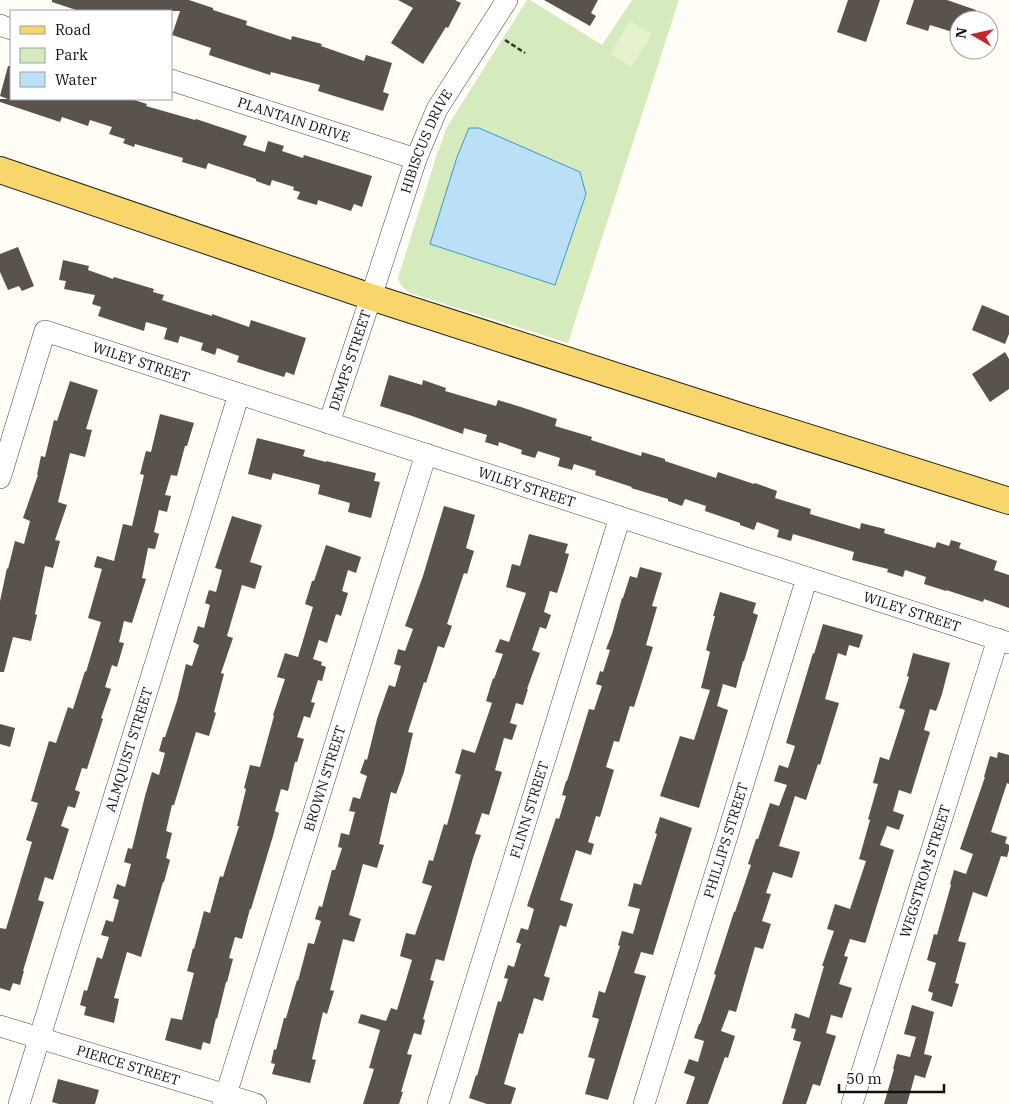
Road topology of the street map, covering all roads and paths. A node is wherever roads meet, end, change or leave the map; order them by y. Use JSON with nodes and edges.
{"nodes":[{"id":1,"x":504,"y":1,"type":"edge"},
{"id":2,"x":505,"y":40,"type":"dead end"},
{"id":3,"x":525,"y":53,"type":"dead end"},
{"id":4,"x":172,"y":80,"type":"edge"},
{"id":5,"x":416,"y":159,"type":"junction"},
{"id":6,"x":0,"y":170,"type":"edge"},
{"id":7,"x":371,"y":297,"type":"junction"},
{"id":8,"x":239,"y":394,"type":"junction"},
{"id":9,"x":329,"y":423,"type":"junction"},
{"id":10,"x":426,"y":454,"type":"junction"},
{"id":11,"x":0,"y":478,"type":"edge"},
{"id":12,"x":1009,"y":501,"type":"edge"},
{"id":13,"x":620,"y":517,"type":"junction"},
{"id":14,"x":808,"y":578,"type":"junction"},
{"id":15,"x":1003,"y":641,"type":"edge"},
{"id":16,"x":0,"y":1026,"type":"edge"},
{"id":17,"x":39,"y":1038,"type":"junction"},
{"id":18,"x":225,"y":1099,"type":"edge"},
{"id":19,"x":19,"y":1104,"type":"edge"},
{"id":20,"x":256,"y":1104,"type":"edge"},
{"id":21,"x":438,"y":1104,"type":"edge"},
{"id":22,"x":644,"y":1104,"type":"edge"},
{"id":23,"x":852,"y":1104,"type":"edge"}],
"edges":[{"from":1,"to":5,"type":"street","name":"HIBISCUS DRIVE"},
{"from":2,"to":3,"type":"path"},
{"from":4,"to":5,"type":"street","name":"PLANTAIN DRIVE"},
{"from":5,"to":7,"type":"street","name":"HIBISCUS DRIVE"},
{"from":6,"to":7,"type":"main road"},
{"from":7,"to":9,"type":"street","name":"DEMPS STREET"},
{"from":7,"to":12,"type":"main road"},
{"from":8,"to":9,"type":"street","name":"WILEY STREET"},
{"from":8,"to":11,"type":"street","name":"WILEY STREET"},
{"from":8,"to":17,"type":"street","name":"ALMQUIST STREET"},
{"from":9,"to":10,"type":"street","name":"WILEY STREET"},
{"from":10,"to":13,"type":"street","name":"WILEY STREET"},
{"from":10,"to":18,"type":"street","name":"BROWN STREET"},
{"from":13,"to":14,"type":"street","name":"WILEY STREET"},
{"from":13,"to":21,"type":"street","name":"FLINN STREET"},
{"from":14,"to":15,"type":"street","name":"WILEY STREET"},
{"from":14,"to":22,"type":"street","name":"PHILLIPS STREET"},
{"from":15,"to":23,"type":"street","name":"WEGSTROM STREET"},
{"from":16,"to":17,"type":"street","name":"PIERCE STREET"},
{"from":17,"to":18,"type":"street","name":"PIERCE STREET"},
{"from":17,"to":19,"type":"street","name":"ALMQUIST STREET"},
{"from":18,"to":20,"type":"street","name":"PIERCE STREET"}]}
